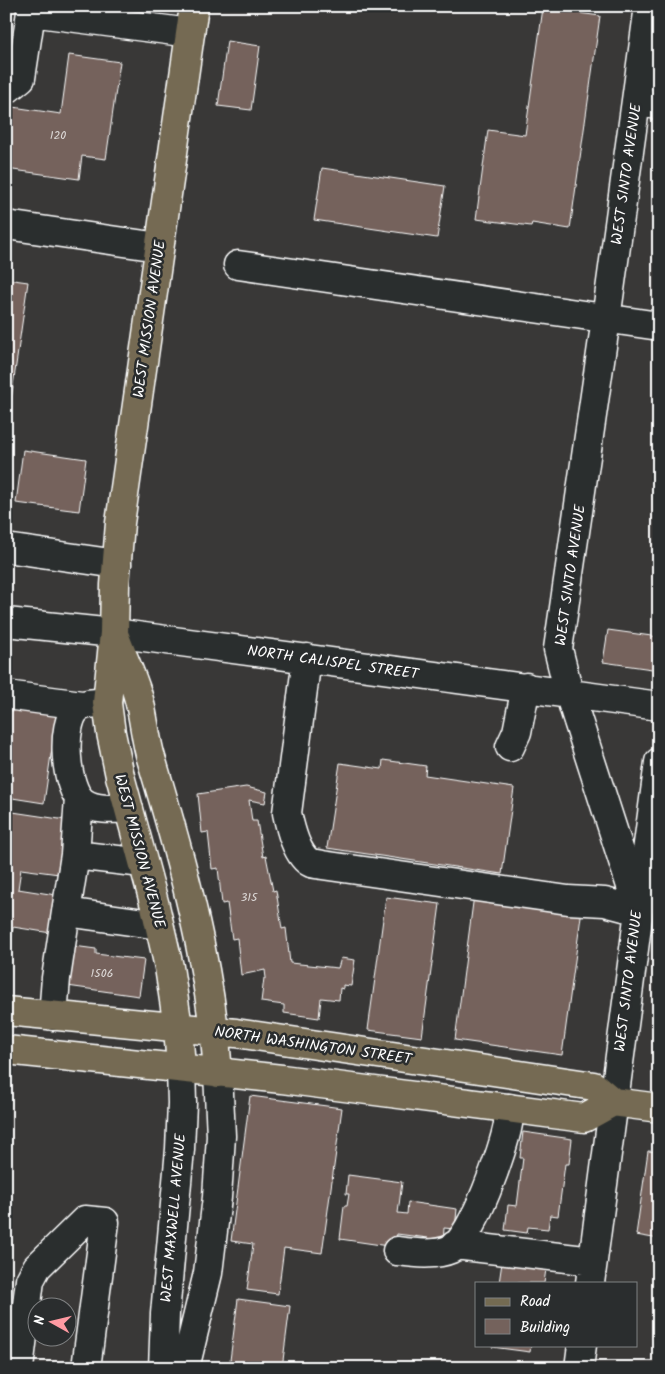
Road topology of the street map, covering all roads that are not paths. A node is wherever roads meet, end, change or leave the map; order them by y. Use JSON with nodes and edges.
{"nodes":[{"id":1,"x":194,"y":6,"type":"edge"},
{"id":2,"x":649,"y":6,"type":"edge"},
{"id":3,"x":190,"y":33,"type":"junction"},
{"id":4,"x":6,"y":90,"type":"edge"},
{"id":5,"x":647,"y":104,"type":"edge"},
{"id":6,"x":6,"y":225,"type":"edge"},
{"id":7,"x":159,"y":247,"type":"junction"},
{"id":8,"x":238,"y":265,"type":"dead end"},
{"id":9,"x":606,"y":318,"type":"junction"},
{"id":10,"x":659,"y":326,"type":"edge"},
{"id":11,"x":6,"y":548,"type":"edge"},
{"id":12,"x":117,"y":564,"type":"junction"},
{"id":13,"x":6,"y":622,"type":"edge"},
{"id":14,"x":114,"y":633,"type":"junction"},
{"id":15,"x":307,"y":658,"type":"junction"},
{"id":16,"x":526,"y":687,"type":"junction"},
{"id":17,"x":568,"y":693,"type":"junction"},
{"id":18,"x":6,"y":695,"type":"edge"},
{"id":19,"x":95,"y":704,"type":"junction"},
{"id":20,"x":659,"y":706,"type":"edge"},
{"id":21,"x":510,"y":747,"type":"dead end"},
{"id":22,"x":659,"y":762,"type":"edge"},
{"id":23,"x":79,"y":798,"type":"junction"},
{"id":24,"x":128,"y":808,"type":"junction"},
{"id":25,"x":75,"y":855,"type":"junction"},
{"id":26,"x":143,"y":863,"type":"junction"},
{"id":27,"x":644,"y":901,"type":"edge"},
{"id":28,"x":66,"y":912,"type":"junction"},
{"id":29,"x":159,"y":925,"type":"junction"},
{"id":30,"x":6,"y":1011,"type":"edge"},
{"id":31,"x":53,"y":1016,"type":"junction"},
{"id":32,"x":178,"y":1027,"type":"junction"},
{"id":33,"x":215,"y":1031,"type":"junction"},
{"id":34,"x":6,"y":1050,"type":"edge"},
{"id":35,"x":181,"y":1068,"type":"junction"},
{"id":36,"x":218,"y":1073,"type":"junction"},
{"id":37,"x":613,"y":1102,"type":"junction"},
{"id":38,"x":509,"y":1108,"type":"junction"},
{"id":39,"x":659,"y":1108,"type":"edge"},
{"id":40,"x":455,"y":1245,"type":"junction"},
{"id":41,"x":397,"y":1251,"type":"dead end"},
{"id":42,"x":591,"y":1272,"type":"edge"},
{"id":43,"x":582,"y":1346,"type":"edge"},
{"id":44,"x":19,"y":1368,"type":"edge"},
{"id":45,"x":86,"y":1368,"type":"edge"},
{"id":46,"x":163,"y":1368,"type":"edge"},
{"id":47,"x":186,"y":1368,"type":"edge"},
{"id":48,"x":579,"y":1368,"type":"edge"}],
"edges":[{"from":1,"to":3,"type":"main road","name":"WEST MISSION AVENUE"},
{"from":2,"to":5,"type":"street","name":"WEST SINTO AVENUE"},
{"from":3,"to":4,"type":"street"},
{"from":3,"to":7,"type":"main road","name":"WEST MISSION AVENUE"},
{"from":5,"to":9,"type":"street","name":"WEST SINTO AVENUE"},
{"from":6,"to":7,"type":"street"},
{"from":7,"to":12,"type":"main road","name":"WEST MISSION AVENUE"},
{"from":8,"to":9,"type":"street"},
{"from":9,"to":10,"type":"street"},
{"from":9,"to":17,"type":"street","name":"WEST SINTO AVENUE"},
{"from":11,"to":12,"type":"street"},
{"from":12,"to":14,"type":"main road","name":"WEST MISSION AVENUE"},
{"from":13,"to":14,"type":"street","name":"NORTH CALISPEL STREET"},
{"from":14,"to":15,"type":"street","name":"NORTH CALISPEL STREET"},
{"from":14,"to":19,"type":"main road","name":"WEST MISSION AVENUE"},
{"from":14,"to":33,"type":"main road","name":"WEST MISSION AVENUE"},
{"from":15,"to":16,"type":"street","name":"NORTH CALISPEL STREET"},
{"from":15,"to":27,"type":"street"},
{"from":16,"to":17,"type":"street","name":"NORTH CALISPEL STREET"},
{"from":16,"to":21,"type":"street"},
{"from":17,"to":20,"type":"street","name":"NORTH CALISPEL STREET"},
{"from":17,"to":27,"type":"street","name":"WEST SINTO AVENUE"},
{"from":18,"to":19,"type":"street"},
{"from":19,"to":23,"type":"street"},
{"from":19,"to":24,"type":"main road","name":"WEST MISSION AVENUE"},
{"from":22,"to":27,"type":"street"},
{"from":23,"to":24,"type":"street"},
{"from":23,"to":25,"type":"street"},
{"from":24,"to":26,"type":"main road","name":"WEST MISSION AVENUE"},
{"from":25,"to":26,"type":"street"},
{"from":25,"to":28,"type":"street"},
{"from":26,"to":29,"type":"main road","name":"WEST MISSION AVENUE"},
{"from":27,"to":37,"type":"street","name":"WEST SINTO AVENUE"},
{"from":28,"to":29,"type":"street"},
{"from":28,"to":31,"type":"street"},
{"from":29,"to":32,"type":"main road","name":"WEST MISSION AVENUE"},
{"from":30,"to":31,"type":"main road","name":"NORTH WASHINGTON STREET"},
{"from":31,"to":32,"type":"main road","name":"NORTH WASHINGTON STREET"},
{"from":32,"to":33,"type":"main road","name":"NORTH WASHINGTON STREET"},
{"from":32,"to":35,"type":"main road","name":"WEST MISSION AVENUE"},
{"from":33,"to":36,"type":"main road"},
{"from":33,"to":37,"type":"main road","name":"NORTH WASHINGTON STREET"},
{"from":34,"to":35,"type":"main road"},
{"from":35,"to":36,"type":"main road"},
{"from":35,"to":46,"type":"street","name":"WEST MAXWELL AVENUE"},
{"from":36,"to":38,"type":"main road"},
{"from":36,"to":47,"type":"street"},
{"from":37,"to":38,"type":"main road"},
{"from":37,"to":39,"type":"main road"},
{"from":37,"to":42,"type":"street","name":"WEST SINTO AVENUE"},
{"from":38,"to":40,"type":"street"},
{"from":40,"to":41,"type":"street"},
{"from":40,"to":42,"type":"street"},
{"from":43,"to":48,"type":"street"},
{"from":44,"to":45,"type":"street"}]}
